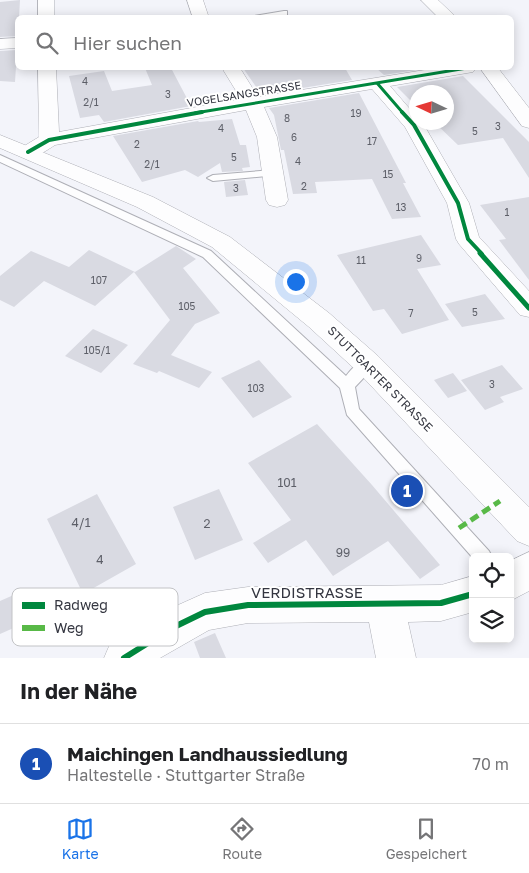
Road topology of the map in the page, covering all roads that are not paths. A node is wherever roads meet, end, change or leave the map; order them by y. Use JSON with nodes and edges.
{"nodes":[{"id":1,"x":46,"y":0,"type":"edge"},
{"id":2,"x":194,"y":0,"type":"edge"},
{"id":3,"x":429,"y":0,"type":"edge"},
{"id":4,"x":446,"y":0,"type":"edge"},
{"id":5,"x":284,"y":13,"type":"dead end"},
{"id":6,"x":46,"y":15,"type":"edge"},
{"id":7,"x":200,"y":15,"type":"edge"},
{"id":8,"x":269,"y":15,"type":"edge"},
{"id":9,"x":446,"y":15,"type":"edge"},
{"id":10,"x":453,"y":15,"type":"edge"},
{"id":11,"x":15,"y":43,"type":"edge"},
{"id":12,"x":0,"y":44,"type":"edge"},
{"id":13,"x":47,"y":70,"type":"edge"},
{"id":14,"x":232,"y":70,"type":"edge"},
{"id":15,"x":455,"y":70,"type":"edge"},
{"id":16,"x":490,"y":70,"type":"edge"},
{"id":17,"x":377,"y":83,"type":"junction"},
{"id":18,"x":253,"y":103,"type":"junction"},
{"id":19,"x":529,"y":122,"type":"edge"},
{"id":20,"x":49,"y":140,"type":"junction"},
{"id":21,"x":0,"y":141,"type":"edge"},
{"id":22,"x":28,"y":152,"type":"junction"},
{"id":23,"x":0,"y":158,"type":"edge"},
{"id":24,"x":273,"y":173,"type":"junction"},
{"id":25,"x":214,"y":178,"type":"dead end"},
{"id":26,"x":277,"y":200,"type":"dead end"},
{"id":27,"x":529,"y":308,"type":"edge"},
{"id":28,"x":368,"y":364,"type":"junction"},
{"id":29,"x":347,"y":386,"type":"junction"},
{"id":30,"x":529,"y":530,"type":"edge"},
{"id":31,"x":479,"y":553,"type":"edge"},
{"id":32,"x":529,"y":569,"type":"edge"},
{"id":33,"x":514,"y":579,"type":"edge"},
{"id":34,"x":469,"y":595,"type":"edge"},
{"id":35,"x":385,"y":605,"type":"junction"},
{"id":36,"x":178,"y":625,"type":"edge"},
{"id":37,"x":143,"y":646,"type":"edge"},
{"id":38,"x":124,"y":658,"type":"edge"},
{"id":39,"x":396,"y":658,"type":"edge"}],
"edges":[{"from":1,"to":6,"type":"street"},
{"from":2,"to":7,"type":"street"},
{"from":3,"to":9,"type":"street"},
{"from":4,"to":10,"type":"street"},
{"from":5,"to":8,"type":"lane"},
{"from":11,"to":12,"type":"street"},
{"from":13,"to":20,"type":"street"},
{"from":14,"to":18,"type":"street"},
{"from":15,"to":17,"type":"street","name":"VOGELSANGSTRASSE"},
{"from":16,"to":19,"type":"street"},
{"from":17,"to":18,"type":"street","name":"VOGELSANGSTRASSE"},
{"from":17,"to":27,"type":"street"},
{"from":18,"to":20,"type":"street","name":"VOGELSANGSTRASSE"},
{"from":18,"to":24,"type":"street"},
{"from":20,"to":22,"type":"street","name":"VOGELSANGSTRASSE"},
{"from":21,"to":22,"type":"street","name":"STUTTGARTER STRASSE"},
{"from":22,"to":28,"type":"street","name":"STUTTGARTER STRASSE"},
{"from":23,"to":29,"type":"lane"},
{"from":24,"to":25,"type":"lane"},
{"from":24,"to":26,"type":"street"},
{"from":28,"to":29,"type":"lane"},
{"from":28,"to":30,"type":"street","name":"STUTTGARTER STRASSE"},
{"from":29,"to":31,"type":"lane"},
{"from":32,"to":33,"type":"street"},
{"from":34,"to":35,"type":"street","name":"VERDISTRASSE"},
{"from":35,"to":36,"type":"street","name":"VERDISTRASSE"},
{"from":35,"to":39,"type":"street"},
{"from":37,"to":38,"type":"street","name":"VERDISTRASSE"}]}
